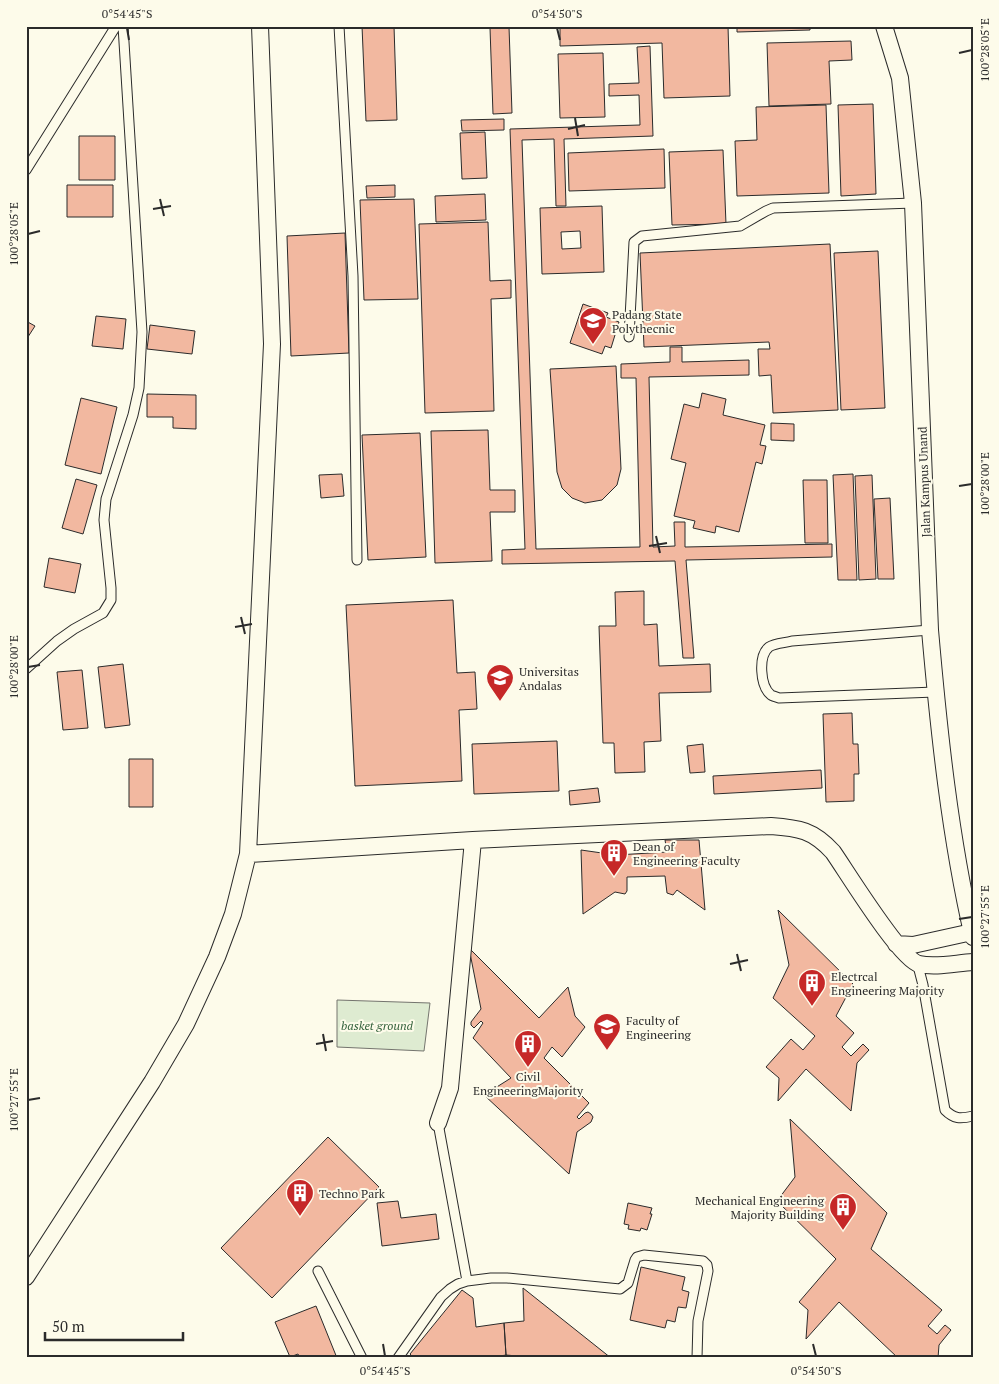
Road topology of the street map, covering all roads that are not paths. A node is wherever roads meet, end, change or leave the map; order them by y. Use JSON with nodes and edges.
{"nodes":[{"id":1,"x":116,"y":26,"type":"edge"},
{"id":2,"x":122,"y":26,"type":"edge"},
{"id":3,"x":260,"y":26,"type":"edge"},
{"id":4,"x":339,"y":26,"type":"edge"},
{"id":5,"x":884,"y":26,"type":"edge"},
{"id":6,"x":26,"y":170,"type":"edge"},
{"id":7,"x":913,"y":203,"type":"junction"},
{"id":8,"x":629,"y":337,"type":"dead end"},
{"id":9,"x":357,"y":560,"type":"dead end"},
{"id":10,"x":930,"y":630,"type":"junction"},
{"id":11,"x":26,"y":670,"type":"edge"},
{"id":12,"x":935,"y":692,"type":"junction"},
{"id":13,"x":473,"y":840,"type":"junction"},
{"id":14,"x":248,"y":854,"type":"junction"},
{"id":15,"x":972,"y":935,"type":"edge"},
{"id":16,"x":896,"y":944,"type":"junction"},
{"id":17,"x":913,"y":945,"type":"junction"},
{"id":18,"x":973,"y":962,"type":"edge"},
{"id":19,"x":917,"y":964,"type":"junction"},
{"id":20,"x":973,"y":1116,"type":"edge"},
{"id":21,"x":438,"y":1123,"type":"joint"},
{"id":22,"x":318,"y":1271,"type":"dead end"},
{"id":23,"x":26,"y":1278,"type":"edge"},
{"id":24,"x":467,"y":1281,"type":"junction"},
{"id":25,"x":362,"y":1358,"type":"edge"},
{"id":26,"x":398,"y":1358,"type":"edge"},
{"id":27,"x":697,"y":1358,"type":"edge"}],
"edges":[{"from":1,"to":6,"type":"lane"},
{"from":2,"to":11,"type":"lane"},
{"from":3,"to":14,"type":"street"},
{"from":4,"to":9,"type":"lane"},
{"from":5,"to":7,"type":"street","name":"Jalan Kampus Unand"},
{"from":7,"to":8,"type":"lane"},
{"from":7,"to":10,"type":"street","name":"Jalan Kampus Unand"},
{"from":10,"to":12,"type":"street","name":"Jalan Kampus Unand"},
{"from":10,"to":12,"type":"lane"},
{"from":12,"to":15,"type":"street","name":"Jalan Kampus Unand"},
{"from":13,"to":14,"type":"street"},
{"from":13,"to":16,"type":"street"},
{"from":13,"to":21,"type":"street"},
{"from":14,"to":23,"type":"street"},
{"from":15,"to":17,"type":"street"},
{"from":16,"to":17,"type":"street"},
{"from":16,"to":19,"type":"street"},
{"from":17,"to":19,"type":"lane"},
{"from":18,"to":19,"type":"street"},
{"from":19,"to":20,"type":"lane"},
{"from":21,"to":24,"type":"lane"},
{"from":22,"to":25,"type":"lane"},
{"from":24,"to":26,"type":"lane"},
{"from":24,"to":27,"type":"lane"}]}
